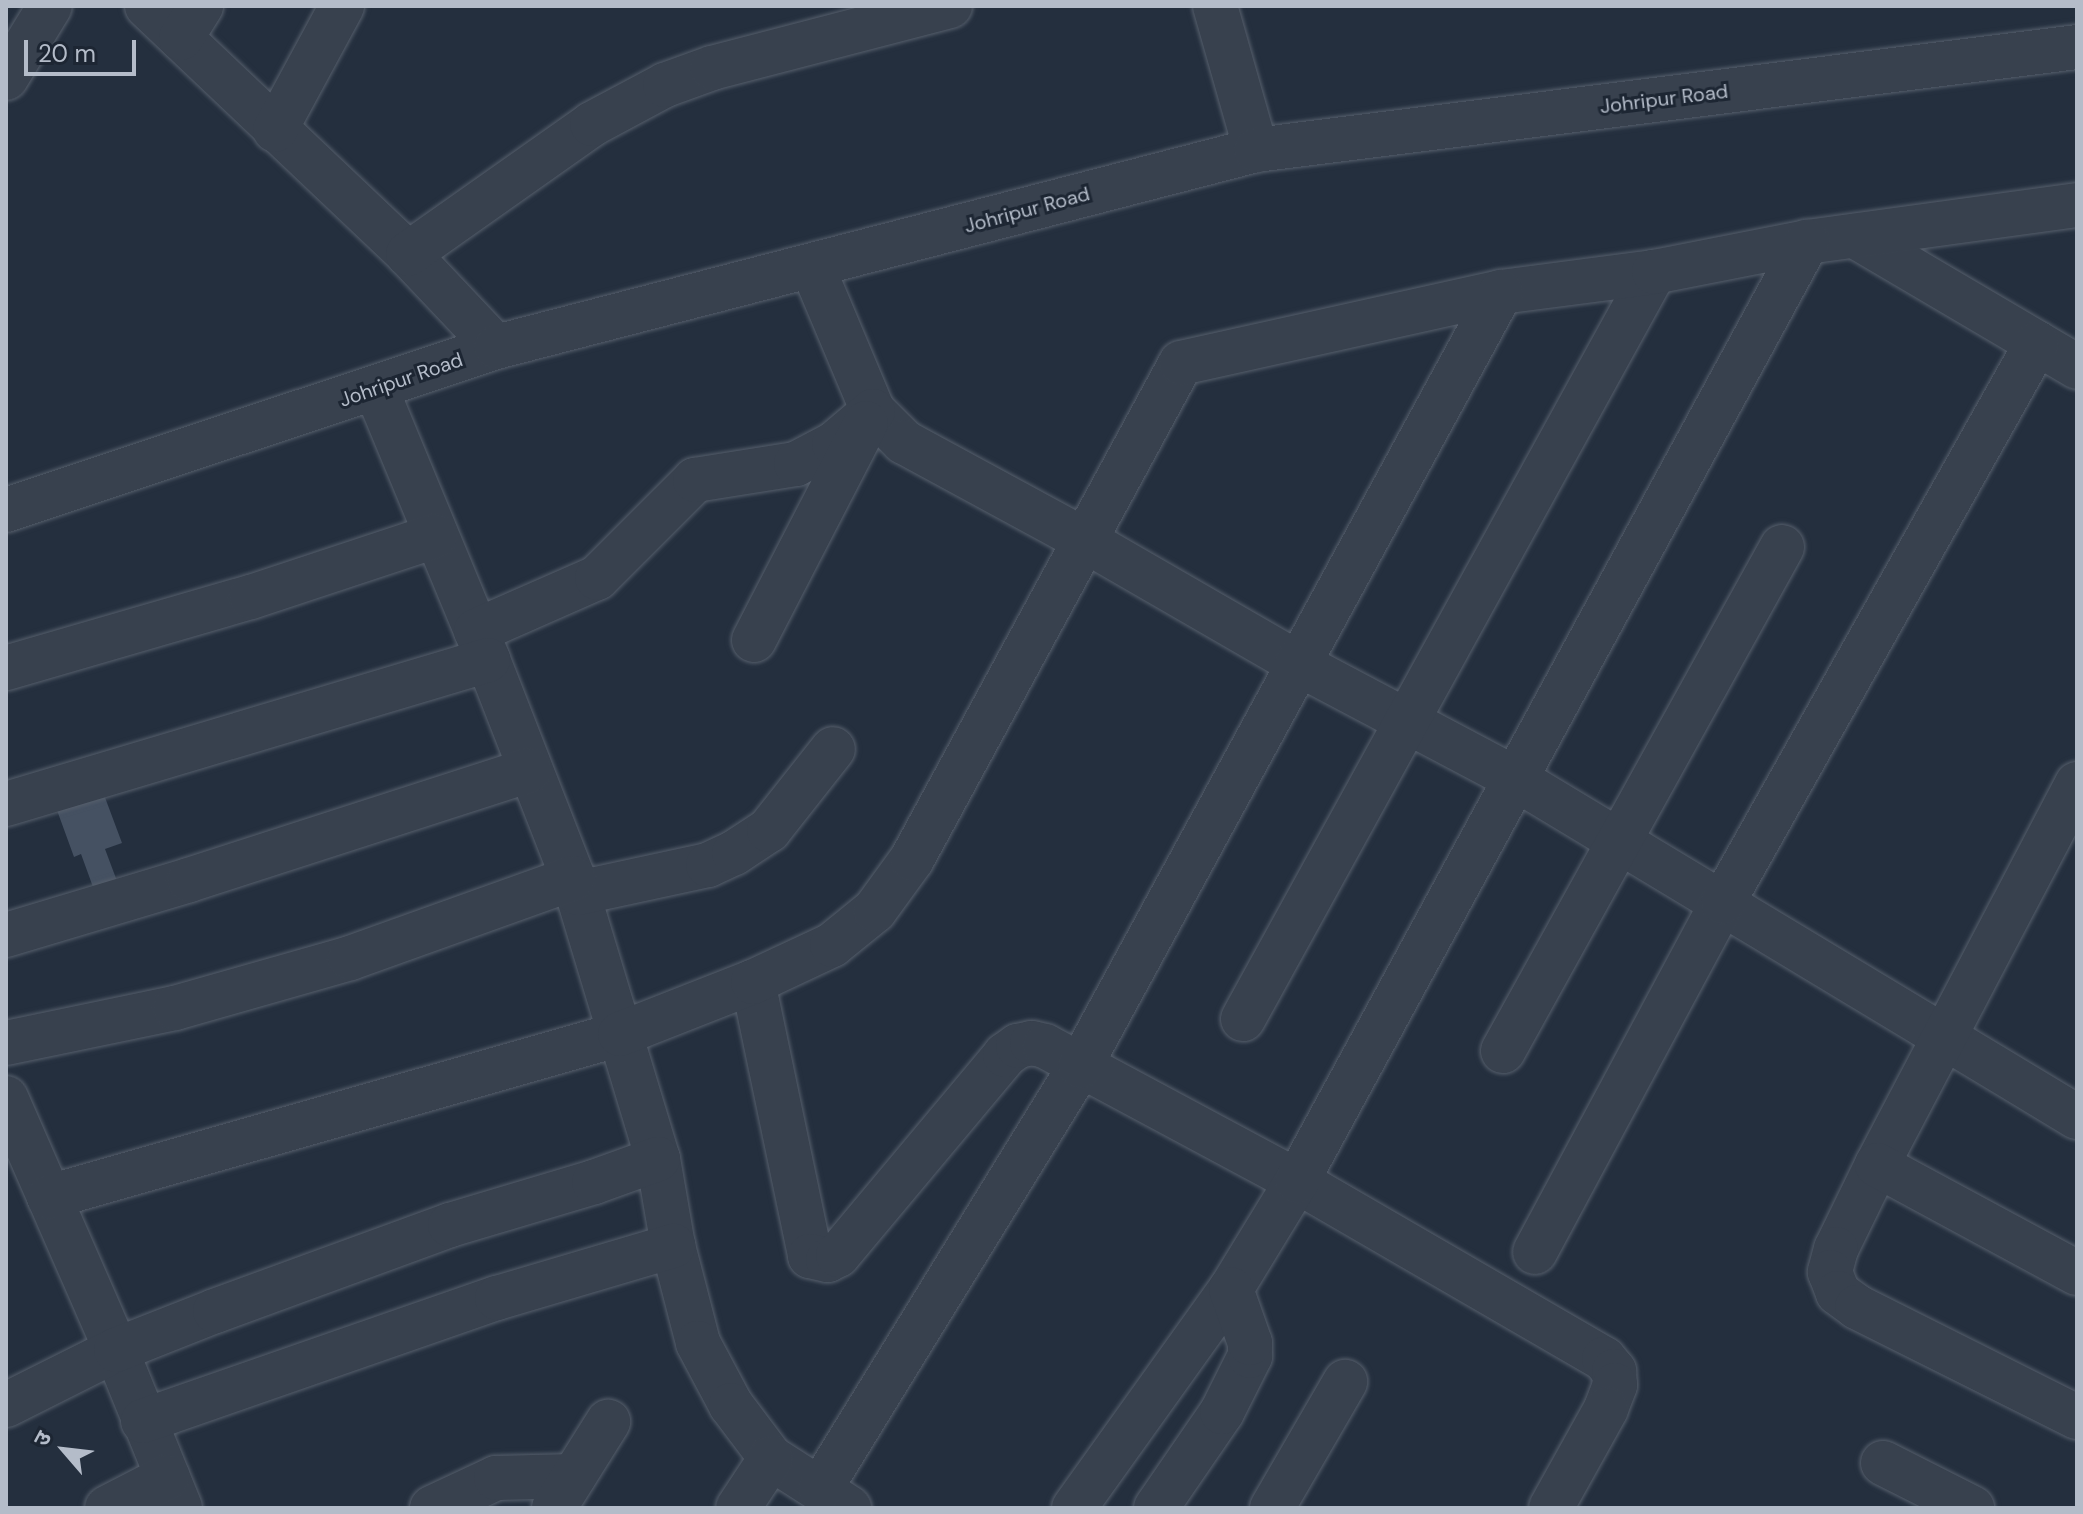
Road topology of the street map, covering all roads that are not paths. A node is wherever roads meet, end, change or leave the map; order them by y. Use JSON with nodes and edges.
{"nodes":[{"id":1,"x":50,"y":6,"type":"edge"},
{"id":2,"x":147,"y":6,"type":"edge"},
{"id":3,"x":342,"y":6,"type":"edge"},
{"id":4,"x":950,"y":6,"type":"edge"},
{"id":5,"x":1215,"y":6,"type":"edge"},
{"id":6,"x":191,"y":22,"type":"edge"},
{"id":7,"x":2077,"y":47,"type":"edge"},
{"id":8,"x":6,"y":78,"type":"edge"},
{"id":9,"x":275,"y":130,"type":"junction"},
{"id":10,"x":1256,"y":150,"type":"junction"},
{"id":11,"x":2070,"y":211,"type":"edge"},
{"id":12,"x":1855,"y":236,"type":"junction"},
{"id":13,"x":1807,"y":242,"type":"junction"},
{"id":14,"x":408,"y":254,"type":"junction"},
{"id":15,"x":812,"y":266,"type":"junction"},
{"id":16,"x":1654,"y":272,"type":"junction"},
{"id":17,"x":1501,"y":292,"type":"junction"},
{"id":18,"x":2037,"y":343,"type":"junction"},
{"id":19,"x":496,"y":347,"type":"junction"},
{"id":20,"x":2077,"y":367,"type":"edge"},
{"id":21,"x":376,"y":389,"type":"junction"},
{"id":22,"x":873,"y":411,"type":"junction"},
{"id":23,"x":6,"y":510,"type":"edge"},
{"id":24,"x":435,"y":536,"type":"junction"},
{"id":25,"x":1086,"y":541,"type":"junction"},
{"id":26,"x":1782,"y":547,"type":"dead end"},
{"id":27,"x":754,"y":640,"type":"dead end"},
{"id":28,"x":482,"y":646,"type":"junction"},
{"id":29,"x":1297,"y":663,"type":"junction"},
{"id":30,"x":6,"y":668,"type":"edge"},
{"id":31,"x":1405,"y":720,"type":"junction"},
{"id":32,"x":833,"y":749,"type":"dead end"},
{"id":33,"x":530,"y":770,"type":"junction"},
{"id":34,"x":1516,"y":779,"type":"junction"},
{"id":35,"x":2074,"y":796,"type":"edge"},
{"id":36,"x":6,"y":804,"type":"edge"},
{"id":37,"x":1618,"y":840,"type":"junction"},
{"id":38,"x":576,"y":886,"type":"junction"},
{"id":39,"x":1723,"y":902,"type":"junction"},
{"id":40,"x":6,"y":935,"type":"edge"},
{"id":41,"x":753,"y":982,"type":"junction"},
{"id":42,"x":1243,"y":1019,"type":"dead end"},
{"id":43,"x":620,"y":1034,"type":"junction"},
{"id":44,"x":1943,"y":1038,"type":"junction"},
{"id":45,"x":6,"y":1043,"type":"edge"},
{"id":46,"x":1503,"y":1051,"type":"dead end"},
{"id":47,"x":1080,"y":1066,"type":"junction"},
{"id":48,"x":10,"y":1116,"type":"edge"},
{"id":49,"x":2077,"y":1117,"type":"edge"},
{"id":50,"x":658,"y":1159,"type":"junction"},
{"id":51,"x":1877,"y":1165,"type":"junction"},
{"id":52,"x":1297,"y":1181,"type":"junction"},
{"id":53,"x":49,"y":1197,"type":"junction"},
{"id":54,"x":673,"y":1246,"type":"junction"},
{"id":55,"x":1535,"y":1252,"type":"dead end"},
{"id":56,"x":2077,"y":1273,"type":"edge"},
{"id":57,"x":1231,"y":1289,"type":"junction"},
{"id":58,"x":116,"y":1350,"type":"junction"},
{"id":59,"x":1345,"y":1382,"type":"dead end"},
{"id":60,"x":6,"y":1405,"type":"edge"},
{"id":61,"x":2077,"y":1417,"type":"edge"},
{"id":62,"x":143,"y":1421,"type":"junction"},
{"id":63,"x":608,"y":1422,"type":"dead end"},
{"id":64,"x":771,"y":1458,"type":"junction"},
{"id":65,"x":1883,"y":1463,"type":"dead end"},
{"id":66,"x":174,"y":1492,"type":"edge"},
{"id":67,"x":564,"y":1492,"type":"edge"},
{"id":68,"x":834,"y":1499,"type":"edge"},
{"id":69,"x":107,"y":1508,"type":"edge"},
{"id":70,"x":432,"y":1508,"type":"edge"},
{"id":71,"x":738,"y":1508,"type":"edge"},
{"id":72,"x":1074,"y":1508,"type":"edge"},
{"id":73,"x":1156,"y":1508,"type":"edge"},
{"id":74,"x":1272,"y":1508,"type":"edge"},
{"id":75,"x":1551,"y":1508,"type":"edge"},
{"id":76,"x":1972,"y":1508,"type":"edge"}],
"edges":[{"from":1,"to":8,"type":"street"},
{"from":2,"to":6,"type":"street"},
{"from":3,"to":9,"type":"street"},
{"from":4,"to":14,"type":"street"},
{"from":5,"to":10,"type":"street"},
{"from":6,"to":9,"type":"street"},
{"from":7,"to":10,"type":"street","name":"Johripur Road"},
{"from":9,"to":14,"type":"street"},
{"from":10,"to":15,"type":"street","name":"Johripur Road"},
{"from":11,"to":12,"type":"street"},
{"from":12,"to":13,"type":"street"},
{"from":12,"to":18,"type":"street"},
{"from":13,"to":16,"type":"street"},
{"from":13,"to":34,"type":"street"},
{"from":14,"to":19,"type":"street"},
{"from":15,"to":19,"type":"street","name":"Johripur Road"},
{"from":15,"to":22,"type":"street"},
{"from":16,"to":17,"type":"street"},
{"from":16,"to":31,"type":"street"},
{"from":17,"to":25,"type":"street"},
{"from":17,"to":29,"type":"street"},
{"from":18,"to":20,"type":"street"},
{"from":18,"to":39,"type":"street"},
{"from":19,"to":21,"type":"street","name":"Johripur Road"},
{"from":21,"to":23,"type":"street","name":"Johripur Road"},
{"from":21,"to":24,"type":"street"},
{"from":22,"to":25,"type":"street"},
{"from":22,"to":27,"type":"street"},
{"from":22,"to":28,"type":"street"},
{"from":24,"to":28,"type":"street"},
{"from":24,"to":30,"type":"street"},
{"from":25,"to":29,"type":"street"},
{"from":25,"to":41,"type":"street"},
{"from":26,"to":37,"type":"street"},
{"from":28,"to":33,"type":"street"},
{"from":28,"to":36,"type":"street"},
{"from":29,"to":31,"type":"street"},
{"from":29,"to":47,"type":"street"},
{"from":31,"to":34,"type":"street"},
{"from":31,"to":42,"type":"street"},
{"from":32,"to":38,"type":"street"},
{"from":33,"to":38,"type":"street"},
{"from":33,"to":40,"type":"street"},
{"from":34,"to":37,"type":"street"},
{"from":34,"to":52,"type":"street"},
{"from":35,"to":44,"type":"street"},
{"from":37,"to":39,"type":"street"},
{"from":37,"to":46,"type":"street"},
{"from":38,"to":43,"type":"street"},
{"from":38,"to":45,"type":"street"},
{"from":39,"to":44,"type":"street"},
{"from":39,"to":55,"type":"street"},
{"from":41,"to":43,"type":"street"},
{"from":41,"to":47,"type":"street"},
{"from":43,"to":50,"type":"street"},
{"from":43,"to":53,"type":"street"},
{"from":44,"to":49,"type":"street"},
{"from":44,"to":51,"type":"street"},
{"from":47,"to":52,"type":"street"},
{"from":47,"to":68,"type":"street"},
{"from":48,"to":53,"type":"street"},
{"from":50,"to":54,"type":"street"},
{"from":50,"to":58,"type":"street"},
{"from":51,"to":56,"type":"street"},
{"from":51,"to":61,"type":"street"},
{"from":52,"to":57,"type":"street"},
{"from":52,"to":75,"type":"street"},
{"from":53,"to":58,"type":"street"},
{"from":54,"to":62,"type":"street"},
{"from":54,"to":64,"type":"street"},
{"from":57,"to":72,"type":"street"},
{"from":57,"to":73,"type":"street"},
{"from":58,"to":60,"type":"street"},
{"from":58,"to":62,"type":"street"},
{"from":59,"to":74,"type":"street"},
{"from":62,"to":66,"type":"street"},
{"from":63,"to":67,"type":"street"},
{"from":64,"to":68,"type":"street"},
{"from":64,"to":71,"type":"street"},
{"from":65,"to":76,"type":"street"},
{"from":66,"to":69,"type":"street"},
{"from":67,"to":70,"type":"street"}]}
